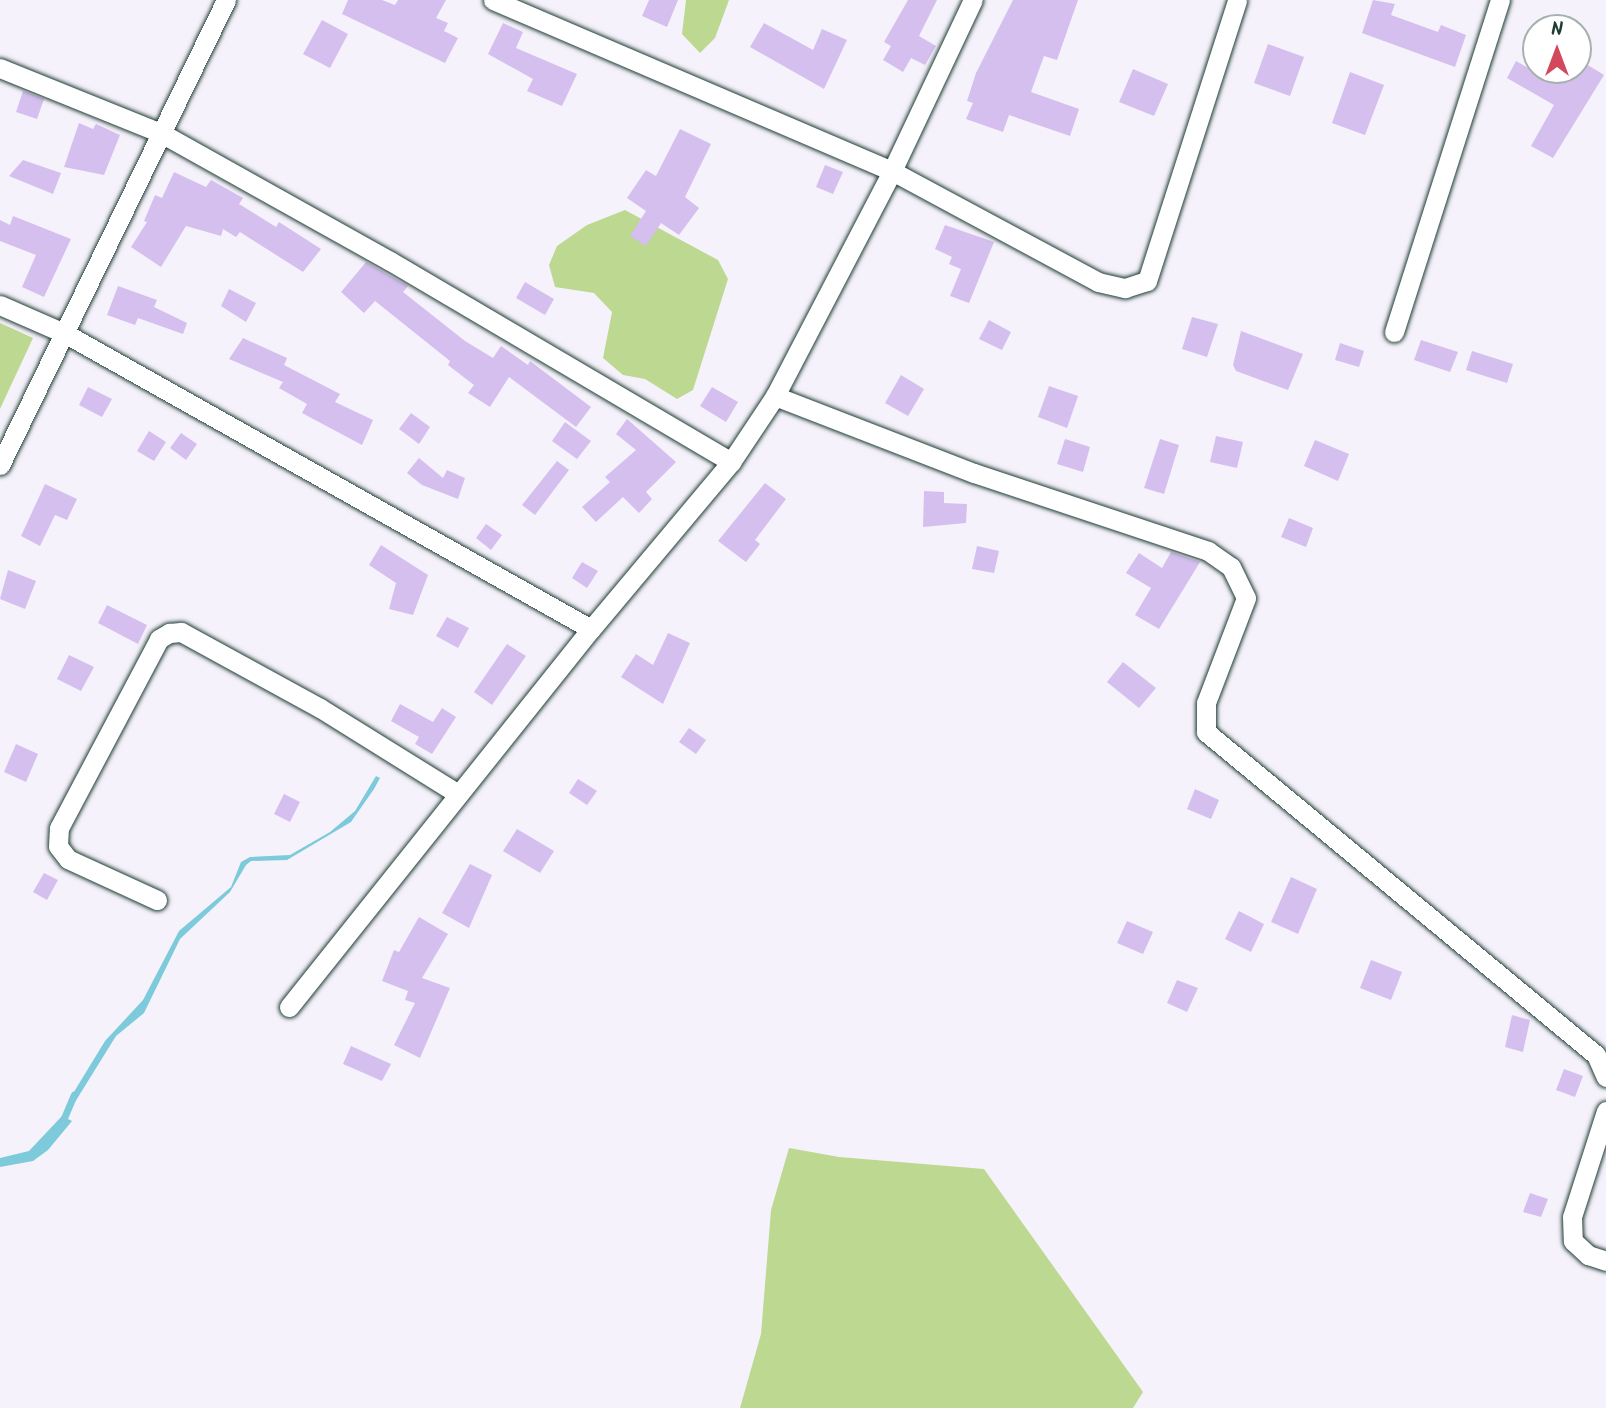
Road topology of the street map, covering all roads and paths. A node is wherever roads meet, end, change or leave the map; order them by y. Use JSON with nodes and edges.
{"nodes":[{"id":1,"x":226,"y":0,"type":"edge"},
{"id":2,"x":493,"y":0,"type":"edge"},
{"id":3,"x":973,"y":0,"type":"edge"},
{"id":4,"x":1237,"y":0,"type":"edge"},
{"id":5,"x":1500,"y":0,"type":"edge"},
{"id":6,"x":0,"y":68,"type":"edge"},
{"id":7,"x":161,"y":133,"type":"junction"},
{"id":8,"x":892,"y":171,"type":"junction"},
{"id":9,"x":0,"y":305,"type":"edge"},
{"id":10,"x":1394,"y":332,"type":"dead end"},
{"id":11,"x":66,"y":334,"type":"junction"},
{"id":12,"x":775,"y":396,"type":"junction"},
{"id":13,"x":731,"y":463,"type":"junction"},
{"id":14,"x":0,"y":465,"type":"edge"},
{"id":15,"x":591,"y":629,"type":"junction"},
{"id":16,"x":458,"y":794,"type":"junction"},
{"id":17,"x":157,"y":900,"type":"dead end"},
{"id":18,"x":289,"y":1007,"type":"dead end"},
{"id":19,"x":1606,"y":1077,"type":"edge"},
{"id":20,"x":1606,"y":1111,"type":"edge"},
{"id":21,"x":1606,"y":1262,"type":"edge"}],
"edges":[{"from":1,"to":7,"type":"street"},
{"from":2,"to":8,"type":"street"},
{"from":3,"to":8,"type":"street"},
{"from":4,"to":8,"type":"street"},
{"from":5,"to":10,"type":"street"},
{"from":6,"to":7,"type":"street"},
{"from":7,"to":11,"type":"street"},
{"from":7,"to":13,"type":"street"},
{"from":8,"to":12,"type":"street"},
{"from":9,"to":11,"type":"street"},
{"from":11,"to":14,"type":"street"},
{"from":11,"to":15,"type":"street"},
{"from":12,"to":13,"type":"street"},
{"from":12,"to":19,"type":"street"},
{"from":13,"to":15,"type":"street"},
{"from":15,"to":16,"type":"street"},
{"from":16,"to":17,"type":"street"},
{"from":16,"to":18,"type":"street"},
{"from":20,"to":21,"type":"street"}]}
